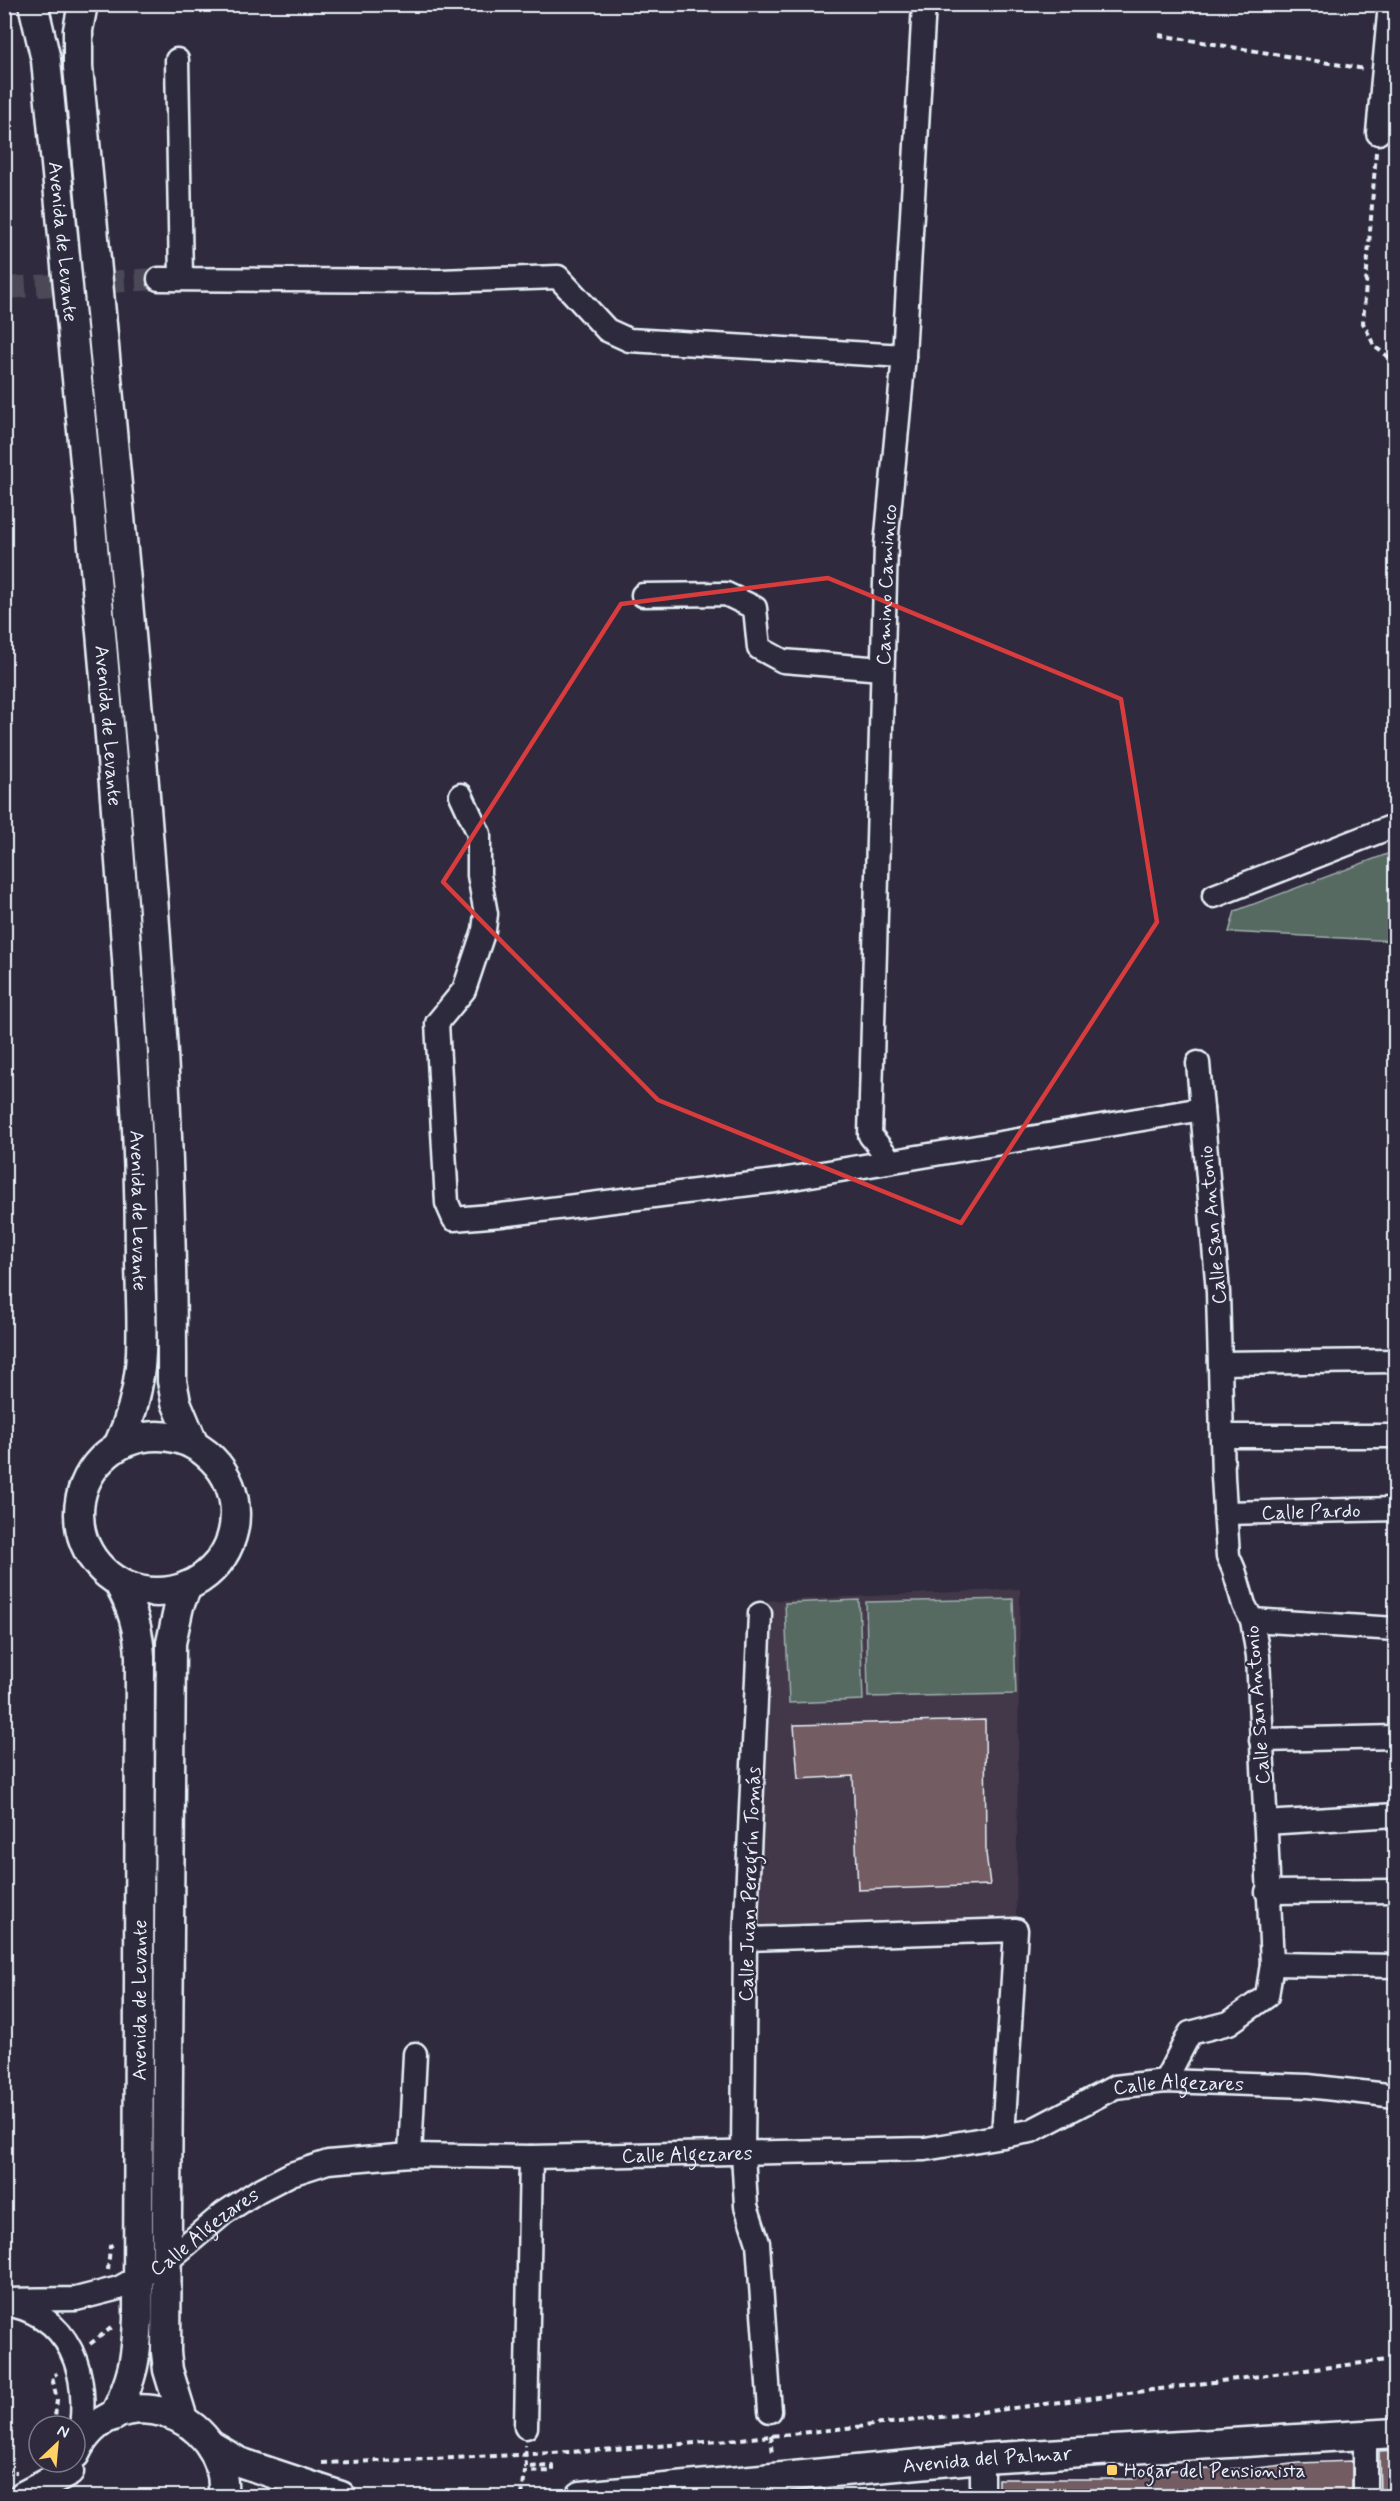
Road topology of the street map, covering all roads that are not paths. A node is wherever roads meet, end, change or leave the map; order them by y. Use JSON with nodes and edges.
{"nodes":[{"id":1,"x":33,"y":4,"type":"edge"},
{"id":2,"x":83,"y":4,"type":"edge"},
{"id":3,"x":924,"y":4,"type":"edge"},
{"id":4,"x":1390,"y":4,"type":"edge"},
{"id":5,"x":177,"y":60,"type":"dead end"},
{"id":6,"x":1388,"y":65,"type":"edge"},
{"id":7,"x":1378,"y":133,"type":"road end"},
{"id":8,"x":904,"y":356,"type":"junction"},
{"id":9,"x":643,"y":595,"type":"dead end"},
{"id":10,"x":882,"y":669,"type":"junction"},
{"id":11,"x":461,"y":795,"type":"dead end"},
{"id":12,"x":1395,"y":825,"type":"edge"},
{"id":13,"x":1214,"y":896,"type":"dead end"},
{"id":14,"x":1198,"y":1063,"type":"dead end"},
{"id":15,"x":1202,"y":1109,"type":"junction"},
{"id":16,"x":891,"y":1161,"type":"junction"},
{"id":17,"x":1395,"y":1361,"type":"edge"},
{"id":18,"x":1220,"y":1363,"type":"junction"},
{"id":19,"x":1395,"y":1436,"type":"edge"},
{"id":20,"x":1222,"y":1437,"type":"junction"},
{"id":21,"x":194,"y":1445,"type":"junction"},
{"id":22,"x":118,"y":1446,"type":"junction"},
{"id":23,"x":1395,"y":1509,"type":"edge"},
{"id":24,"x":1225,"y":1514,"type":"junction"},
{"id":25,"x":118,"y":1582,"type":"junction"},
{"id":26,"x":187,"y":1586,"type":"junction"},
{"id":27,"x":760,"y":1614,"type":"dead end"},
{"id":28,"x":1252,"y":1620,"type":"junction"},
{"id":29,"x":1395,"y":1629,"type":"edge"},
{"id":30,"x":1395,"y":1737,"type":"edge"},
{"id":31,"x":1261,"y":1740,"type":"junction"},
{"id":32,"x":1395,"y":1815,"type":"edge"},
{"id":33,"x":1265,"y":1823,"type":"junction"},
{"id":34,"x":1395,"y":1891,"type":"edge"},
{"id":35,"x":1267,"y":1892,"type":"junction"},
{"id":36,"x":745,"y":1939,"type":"junction"},
{"id":37,"x":1272,"y":1964,"type":"junction"},
{"id":38,"x":1395,"y":1966,"type":"edge"},
{"id":39,"x":416,"y":2054,"type":"dead end"},
{"id":40,"x":1165,"y":2080,"type":"junction"},
{"id":41,"x":1395,"y":2096,"type":"edge"},
{"id":42,"x":1003,"y":2136,"type":"junction"},
{"id":43,"x":743,"y":2153,"type":"junction"},
{"id":44,"x":410,"y":2155,"type":"junction"},
{"id":45,"x":531,"y":2157,"type":"junction"},
{"id":46,"x":166,"y":2262,"type":"junction"},
{"id":47,"x":138,"y":2279,"type":"junction"},
{"id":48,"x":4,"y":2301,"type":"edge"},
{"id":49,"x":770,"y":2411,"type":"road end"},
{"id":50,"x":83,"y":2414,"type":"edge"},
{"id":51,"x":114,"y":2416,"type":"junction"},
{"id":52,"x":183,"y":2419,"type":"junction"},
{"id":53,"x":526,"y":2427,"type":"dead end"},
{"id":54,"x":1395,"y":2433,"type":"edge"},
{"id":55,"x":1365,"y":2435,"type":"junction"},
{"id":56,"x":87,"y":2441,"type":"edge"},
{"id":57,"x":212,"y":2446,"type":"junction"},
{"id":58,"x":982,"y":2458,"type":"junction"},
{"id":59,"x":60,"y":2474,"type":"edge"},
{"id":60,"x":22,"y":2496,"type":"edge"},
{"id":61,"x":223,"y":2496,"type":"edge"},
{"id":62,"x":341,"y":2496,"type":"edge"},
{"id":63,"x":581,"y":2496,"type":"edge"},
{"id":64,"x":982,"y":2496,"type":"edge"},
{"id":65,"x":1365,"y":2496,"type":"edge"}],
"edges":[{"from":1,"to":22,"type":"main road","name":"Avenida de Levante"},
{"from":2,"to":21,"type":"main road","name":"Avenida de Levante"},
{"from":3,"to":8,"type":"street","name":"Camino Caminico"},
{"from":4,"to":6,"type":"street"},
{"from":5,"to":8,"type":"street"},
{"from":6,"to":7,"type":"street"},
{"from":8,"to":10,"type":"street","name":"Camino Caminico"},
{"from":9,"to":10,"type":"street"},
{"from":10,"to":16,"type":"street","name":"Camino Caminico"},
{"from":11,"to":16,"type":"street"},
{"from":12,"to":13,"type":"street"},
{"from":14,"to":15,"type":"street","name":"Calle San Antonio"},
{"from":15,"to":16,"type":"street"},
{"from":15,"to":18,"type":"street","name":"Calle San Antonio"},
{"from":17,"to":18,"type":"street"},
{"from":18,"to":20,"type":"street","name":"Calle San Antonio"},
{"from":19,"to":20,"type":"street"},
{"from":20,"to":24,"type":"street","name":"Calle San Antonio"},
{"from":21,"to":22,"type":"main road"},
{"from":21,"to":26,"type":"main road"},
{"from":22,"to":25,"type":"main road"},
{"from":23,"to":24,"type":"street","name":"Calle Pardo"},
{"from":24,"to":28,"type":"street","name":"Calle San Antonio"},
{"from":25,"to":26,"type":"main road"},
{"from":25,"to":47,"type":"main road","name":"Avenida de Levante"},
{"from":26,"to":46,"type":"main road","name":"Avenida de Levante"},
{"from":27,"to":36,"type":"street","name":"Calle Juan Peregrín Tomás"},
{"from":28,"to":29,"type":"street"},
{"from":28,"to":31,"type":"street","name":"Calle San Antonio"},
{"from":30,"to":31,"type":"street"},
{"from":31,"to":33,"type":"street","name":"Calle San Antonio"},
{"from":32,"to":33,"type":"street"},
{"from":33,"to":35,"type":"street","name":"Calle San Antonio"},
{"from":34,"to":35,"type":"street"},
{"from":35,"to":37,"type":"street","name":"Calle San Antonio"},
{"from":36,"to":42,"type":"street"},
{"from":36,"to":43,"type":"street","name":"Calle Juan Peregrín Tomás"},
{"from":37,"to":38,"type":"street"},
{"from":37,"to":40,"type":"street","name":"Calle San Antonio"},
{"from":39,"to":44,"type":"street"},
{"from":40,"to":41,"type":"street","name":"Calle Algezares"},
{"from":40,"to":42,"type":"street","name":"Calle Algezares"},
{"from":42,"to":43,"type":"street","name":"Calle Algezares"},
{"from":43,"to":45,"type":"street","name":"Calle Algezares"},
{"from":43,"to":49,"type":"street","name":"Calle Juan Peregrín Tomás"},
{"from":44,"to":45,"type":"street","name":"Calle Algezares"},
{"from":44,"to":46,"type":"street","name":"Calle Algezares"},
{"from":45,"to":53,"type":"street"},
{"from":46,"to":47,"type":"street","name":"Calle Algezares"},
{"from":46,"to":52,"type":"main road","name":"Avenida de Levante"},
{"from":47,"to":48,"type":"street","name":"Calle Algezares"},
{"from":47,"to":51,"type":"main road","name":"Avenida de Levante"},
{"from":48,"to":50,"type":"street"},
{"from":51,"to":52,"type":"main road"},
{"from":51,"to":56,"type":"main road"},
{"from":52,"to":57,"type":"main road"},
{"from":54,"to":55,"type":"main road","name":"Avenida del Palmar"},
{"from":55,"to":58,"type":"main road","name":"Avenida del Palmar"},
{"from":55,"to":65,"type":"street"},
{"from":57,"to":61,"type":"main road"},
{"from":57,"to":62,"type":"main road"},
{"from":58,"to":63,"type":"main road","name":"Avenida del Palmar"},
{"from":58,"to":64,"type":"street"},
{"from":59,"to":60,"type":"main road"}]}
